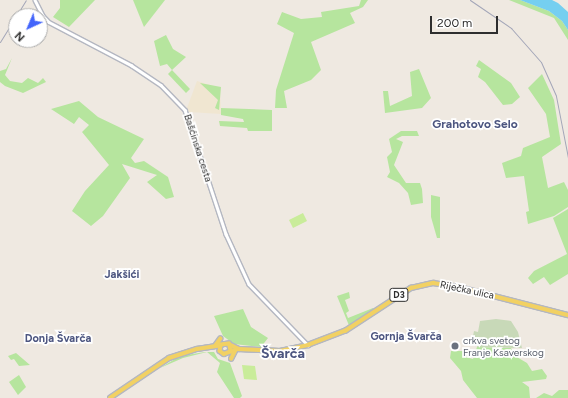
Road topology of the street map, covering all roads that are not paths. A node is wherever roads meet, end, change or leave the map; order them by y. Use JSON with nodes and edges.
{"nodes":[{"id":1,"x":35,"y":0,"type":"edge"},
{"id":2,"x":568,"y":315,"type":"edge"},
{"id":3,"x":220,"y":339,"type":"dead end"},
{"id":4,"x":302,"y":339,"type":"junction"},
{"id":5,"x":221,"y":345,"type":"junction"},
{"id":6,"x":231,"y":345,"type":"junction"},
{"id":7,"x":308,"y":346,"type":"junction"},
{"id":8,"x":213,"y":348,"type":"junction"},
{"id":9,"x":299,"y":348,"type":"junction"},
{"id":10,"x":238,"y":349,"type":"junction"},
{"id":11,"x":221,"y":352,"type":"junction"},
{"id":12,"x":231,"y":352,"type":"junction"},
{"id":13,"x":231,"y":359,"type":"dead end"},
{"id":14,"x":110,"y":398,"type":"edge"}],
"edges":[{"from":1,"to":4,"type":"street","name":"Bašćinska cesta"},
{"from":2,"to":7,"type":"main road","name":"Riječka ulica","number":"D3"},
{"from":3,"to":8,"type":"main road"},
{"from":4,"to":7,"type":"street","name":"Bašćinska cesta"},
{"from":4,"to":9,"type":"street"},
{"from":5,"to":6,"type":"main road","number":"D3"},
{"from":5,"to":8,"type":"main road","number":"D3"},
{"from":5,"to":11,"type":"main road"},
{"from":6,"to":10,"type":"main road","number":"D3"},
{"from":6,"to":12,"type":"main road"},
{"from":7,"to":9,"type":"main road","number":"D3"},
{"from":8,"to":11,"type":"main road","number":"D3"},
{"from":8,"to":14,"type":"main road","number":"D3"},
{"from":9,"to":10,"type":"main road","number":"D3"},
{"from":10,"to":12,"type":"main road","number":"D3"},
{"from":10,"to":13,"type":"main road"},
{"from":11,"to":12,"type":"main road","number":"D3"}]}
